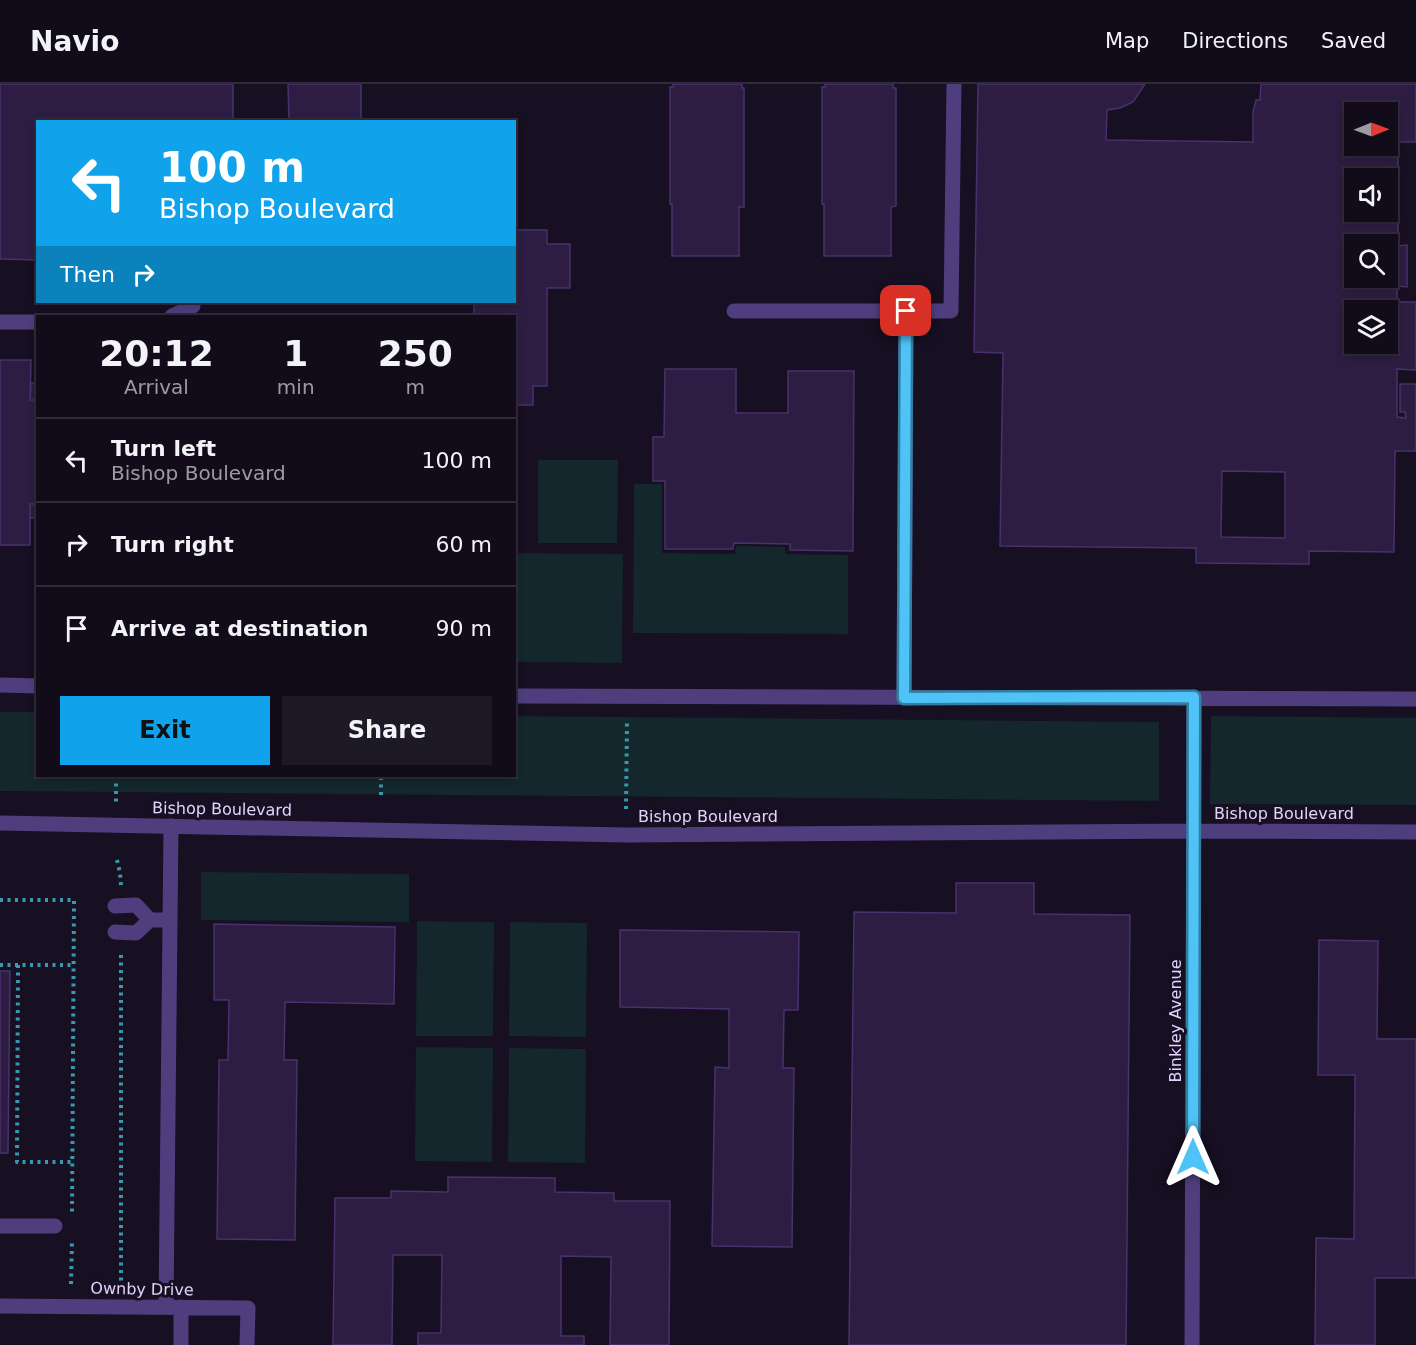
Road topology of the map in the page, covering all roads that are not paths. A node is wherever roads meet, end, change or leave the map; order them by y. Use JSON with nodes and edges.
{"nodes":[{"id":1,"x":954,"y":84,"type":"edge"},
{"id":2,"x":193,"y":306,"type":"dead end"},
{"id":3,"x":734,"y":311,"type":"dead end"},
{"id":4,"x":906,"y":311,"type":"junction"},
{"id":5,"x":174,"y":315,"type":"edge"},
{"id":6,"x":0,"y":322,"type":"edge"},
{"id":7,"x":36,"y":322,"type":"edge"},
{"id":8,"x":0,"y":685,"type":"edge"},
{"id":9,"x":36,"y":686,"type":"edge"},
{"id":10,"x":516,"y":696,"type":"edge"},
{"id":11,"x":1194,"y":697,"type":"junction"},
{"id":12,"x":904,"y":698,"type":"junction"},
{"id":13,"x":1416,"y":699,"type":"edge"},
{"id":14,"x":0,"y":823,"type":"edge"},
{"id":15,"x":171,"y":826,"type":"junction"},
{"id":16,"x":1193,"y":831,"type":"junction"},
{"id":17,"x":1416,"y":832,"type":"edge"},
{"id":18,"x":118,"y":906,"type":"road end"},
{"id":19,"x":150,"y":920,"type":"junction"},
{"id":20,"x":170,"y":920,"type":"junction"},
{"id":21,"x":118,"y":932,"type":"road end"},
{"id":22,"x":0,"y":1226,"type":"edge"},
{"id":23,"x":55,"y":1226,"type":"dead end"},
{"id":24,"x":0,"y":1306,"type":"edge"},
{"id":25,"x":174,"y":1307,"type":"junction"},
{"id":26,"x":181,"y":1345,"type":"edge"},
{"id":27,"x":247,"y":1345,"type":"edge"},
{"id":28,"x":1192,"y":1345,"type":"edge"}],
"edges":[{"from":1,"to":4,"type":"street"},
{"from":2,"to":5,"type":"street"},
{"from":3,"to":4,"type":"street"},
{"from":4,"to":12,"type":"street"},
{"from":6,"to":7,"type":"street"},
{"from":8,"to":9,"type":"street"},
{"from":10,"to":12,"type":"street"},
{"from":11,"to":12,"type":"street"},
{"from":11,"to":13,"type":"street"},
{"from":11,"to":16,"type":"street","name":"Binkley Avenue"},
{"from":14,"to":15,"type":"street","name":"Bishop Boulevard"},
{"from":15,"to":16,"type":"street","name":"Bishop Boulevard"},
{"from":15,"to":20,"type":"street"},
{"from":16,"to":17,"type":"street","name":"Bishop Boulevard"},
{"from":16,"to":28,"type":"street","name":"Binkley Avenue"},
{"from":18,"to":19,"type":"street"},
{"from":19,"to":20,"type":"street"},
{"from":19,"to":21,"type":"street"},
{"from":20,"to":25,"type":"street"},
{"from":22,"to":23,"type":"street"},
{"from":24,"to":25,"type":"street","name":"Ownby Drive"},
{"from":25,"to":26,"type":"street"},
{"from":25,"to":27,"type":"street","name":"Ownby Drive"}]}
